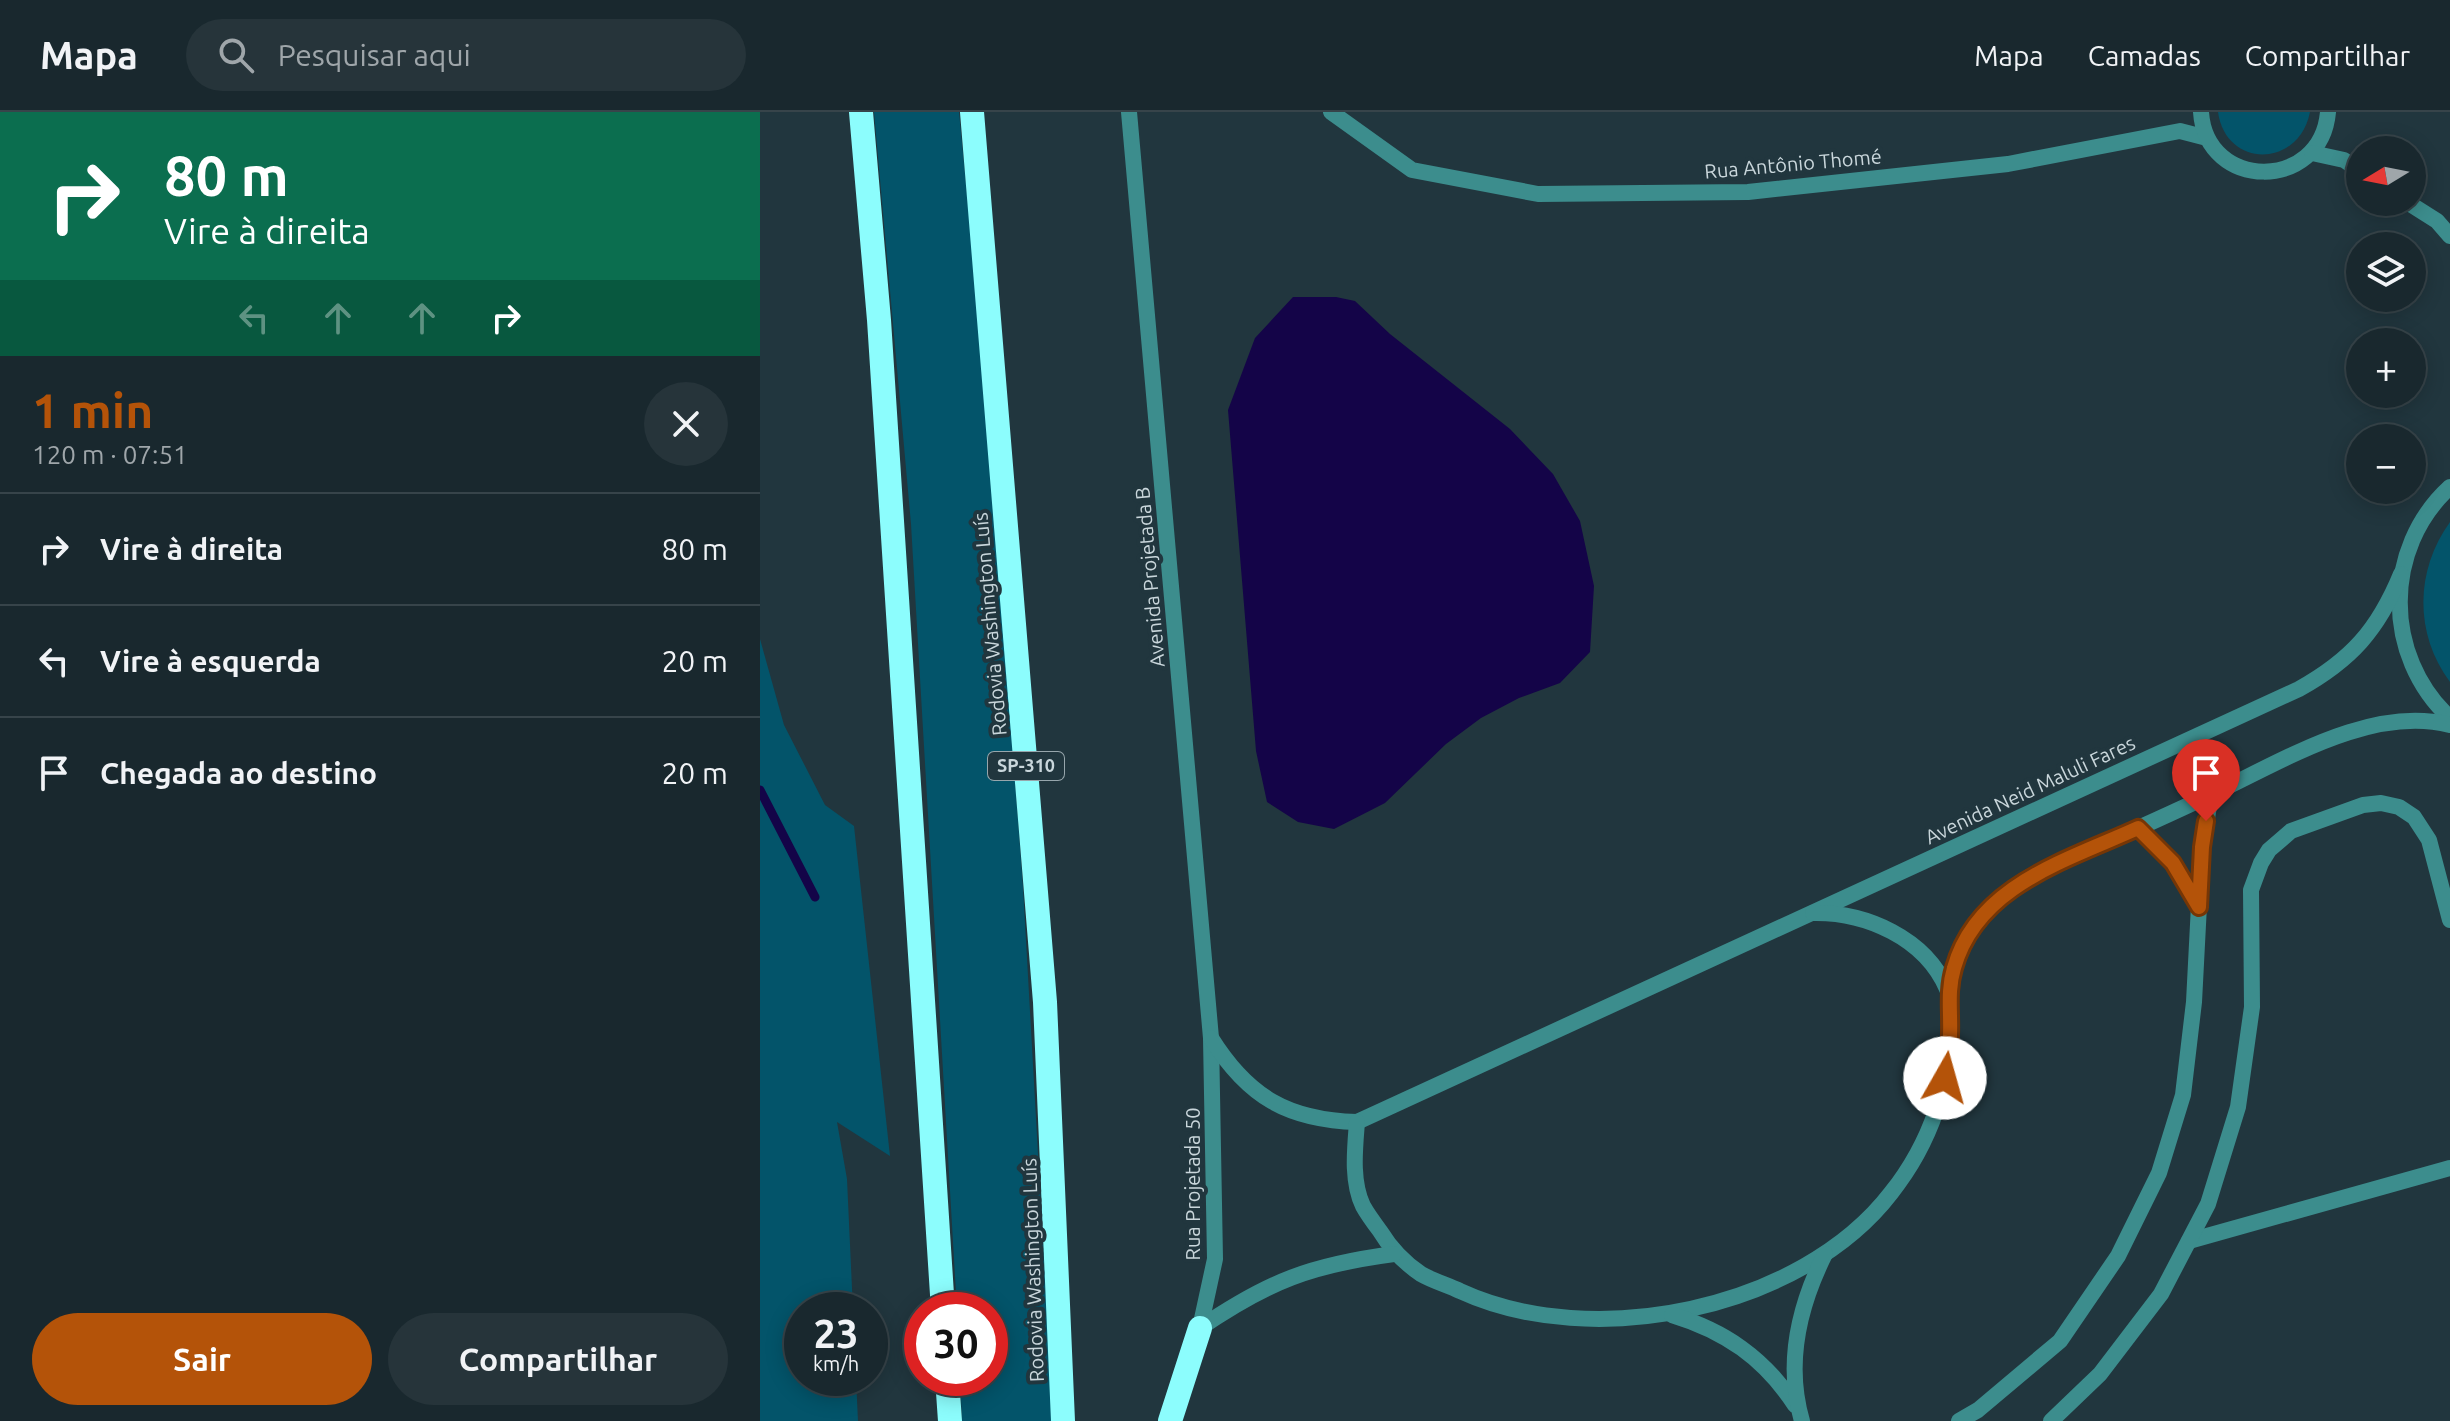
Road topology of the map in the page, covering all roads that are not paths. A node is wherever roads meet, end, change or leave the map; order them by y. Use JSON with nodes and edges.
{"nodes":[{"id":1,"x":861,"y":112,"type":"edge"},
{"id":2,"x":972,"y":112,"type":"edge"},
{"id":3,"x":1129,"y":112,"type":"edge"},
{"id":4,"x":1331,"y":112,"type":"edge"},
{"id":5,"x":2328,"y":112,"type":"edge"},
{"id":6,"x":2201,"y":114,"type":"edge"},
{"id":7,"x":2326,"y":129,"type":"junction"},
{"id":8,"x":2180,"y":131,"type":"junction"},
{"id":9,"x":2207,"y":138,"type":"junction"},
{"id":10,"x":2312,"y":153,"type":"junction"},
{"id":11,"x":2344,"y":160,"type":"joint"},
{"id":12,"x":2426,"y":214,"type":"edge"},
{"id":13,"x":2450,"y":236,"type":"edge"},
{"id":14,"x":2450,"y":487,"type":"edge"},
{"id":15,"x":2401,"y":574,"type":"junction"},
{"id":16,"x":2450,"y":718,"type":"edge"},
{"id":17,"x":2450,"y":725,"type":"edge"},
{"id":18,"x":2211,"y":795,"type":"junction"},
{"id":19,"x":2138,"y":828,"type":"junction"},
{"id":20,"x":2199,"y":907,"type":"junction"},
{"id":21,"x":1809,"y":913,"type":"junction"},
{"id":22,"x":2450,"y":920,"type":"edge"},
{"id":23,"x":1949,"y":992,"type":"junction"},
{"id":24,"x":1211,"y":1038,"type":"junction"},
{"id":25,"x":1357,"y":1122,"type":"junction"},
{"id":26,"x":2450,"y":1168,"type":"edge"},
{"id":27,"x":2189,"y":1241,"type":"junction"},
{"id":28,"x":1826,"y":1252,"type":"junction"},
{"id":29,"x":1394,"y":1254,"type":"junction"},
{"id":30,"x":942,"y":1292,"type":"edge"},
{"id":31,"x":1671,"y":1314,"type":"junction"},
{"id":32,"x":1200,"y":1328,"type":"junction"},
{"id":33,"x":948,"y":1396,"type":"edge"},
{"id":34,"x":1800,"y":1415,"type":"edge"},
{"id":35,"x":950,"y":1421,"type":"edge"},
{"id":36,"x":1063,"y":1421,"type":"edge"},
{"id":37,"x":1170,"y":1421,"type":"edge"},
{"id":38,"x":1959,"y":1421,"type":"edge"},
{"id":39,"x":2051,"y":1421,"type":"edge"}],
"edges":[{"from":1,"to":30,"type":"highway"},
{"from":2,"to":36,"type":"highway","name":"Rodovia Washington Luís","number":"SP-310"},
{"from":3,"to":24,"type":"street","name":"Avenida Projetada B"},
{"from":4,"to":8,"type":"street","name":"Rua Antônio Thomé"},
{"from":5,"to":7,"type":"street"},
{"from":6,"to":8,"type":"street"},
{"from":6,"to":9,"type":"street"},
{"from":7,"to":10,"type":"street"},
{"from":7,"to":11,"type":"street"},
{"from":8,"to":9,"type":"street"},
{"from":9,"to":10,"type":"street"},
{"from":10,"to":11,"type":"street"},
{"from":12,"to":13,"type":"street"},
{"from":14,"to":15,"type":"street"},
{"from":15,"to":16,"type":"street"},
{"from":15,"to":21,"type":"street","name":"Avenida Neid Maluli Fares"},
{"from":17,"to":18,"type":"street"},
{"from":18,"to":19,"type":"street"},
{"from":18,"to":20,"type":"street"},
{"from":19,"to":20,"type":"street"},
{"from":19,"to":23,"type":"street"},
{"from":20,"to":38,"type":"street"},
{"from":21,"to":23,"type":"street","name":"Avenida Neid Maluli Fares"},
{"from":21,"to":25,"type":"street","name":"Avenida Neid Maluli Fares"},
{"from":22,"to":27,"type":"street"},
{"from":23,"to":28,"type":"street"},
{"from":24,"to":25,"type":"street","name":"Avenida Neid Maluli Fares"},
{"from":24,"to":32,"type":"street","name":"Rua Projetada 50"},
{"from":25,"to":29,"type":"street"},
{"from":26,"to":27,"type":"street"},
{"from":27,"to":39,"type":"street"},
{"from":28,"to":31,"type":"street"},
{"from":28,"to":34,"type":"street"},
{"from":29,"to":31,"type":"street"},
{"from":29,"to":32,"type":"street"},
{"from":31,"to":34,"type":"street"},
{"from":32,"to":37,"type":"highway"},
{"from":33,"to":35,"type":"highway"}]}
